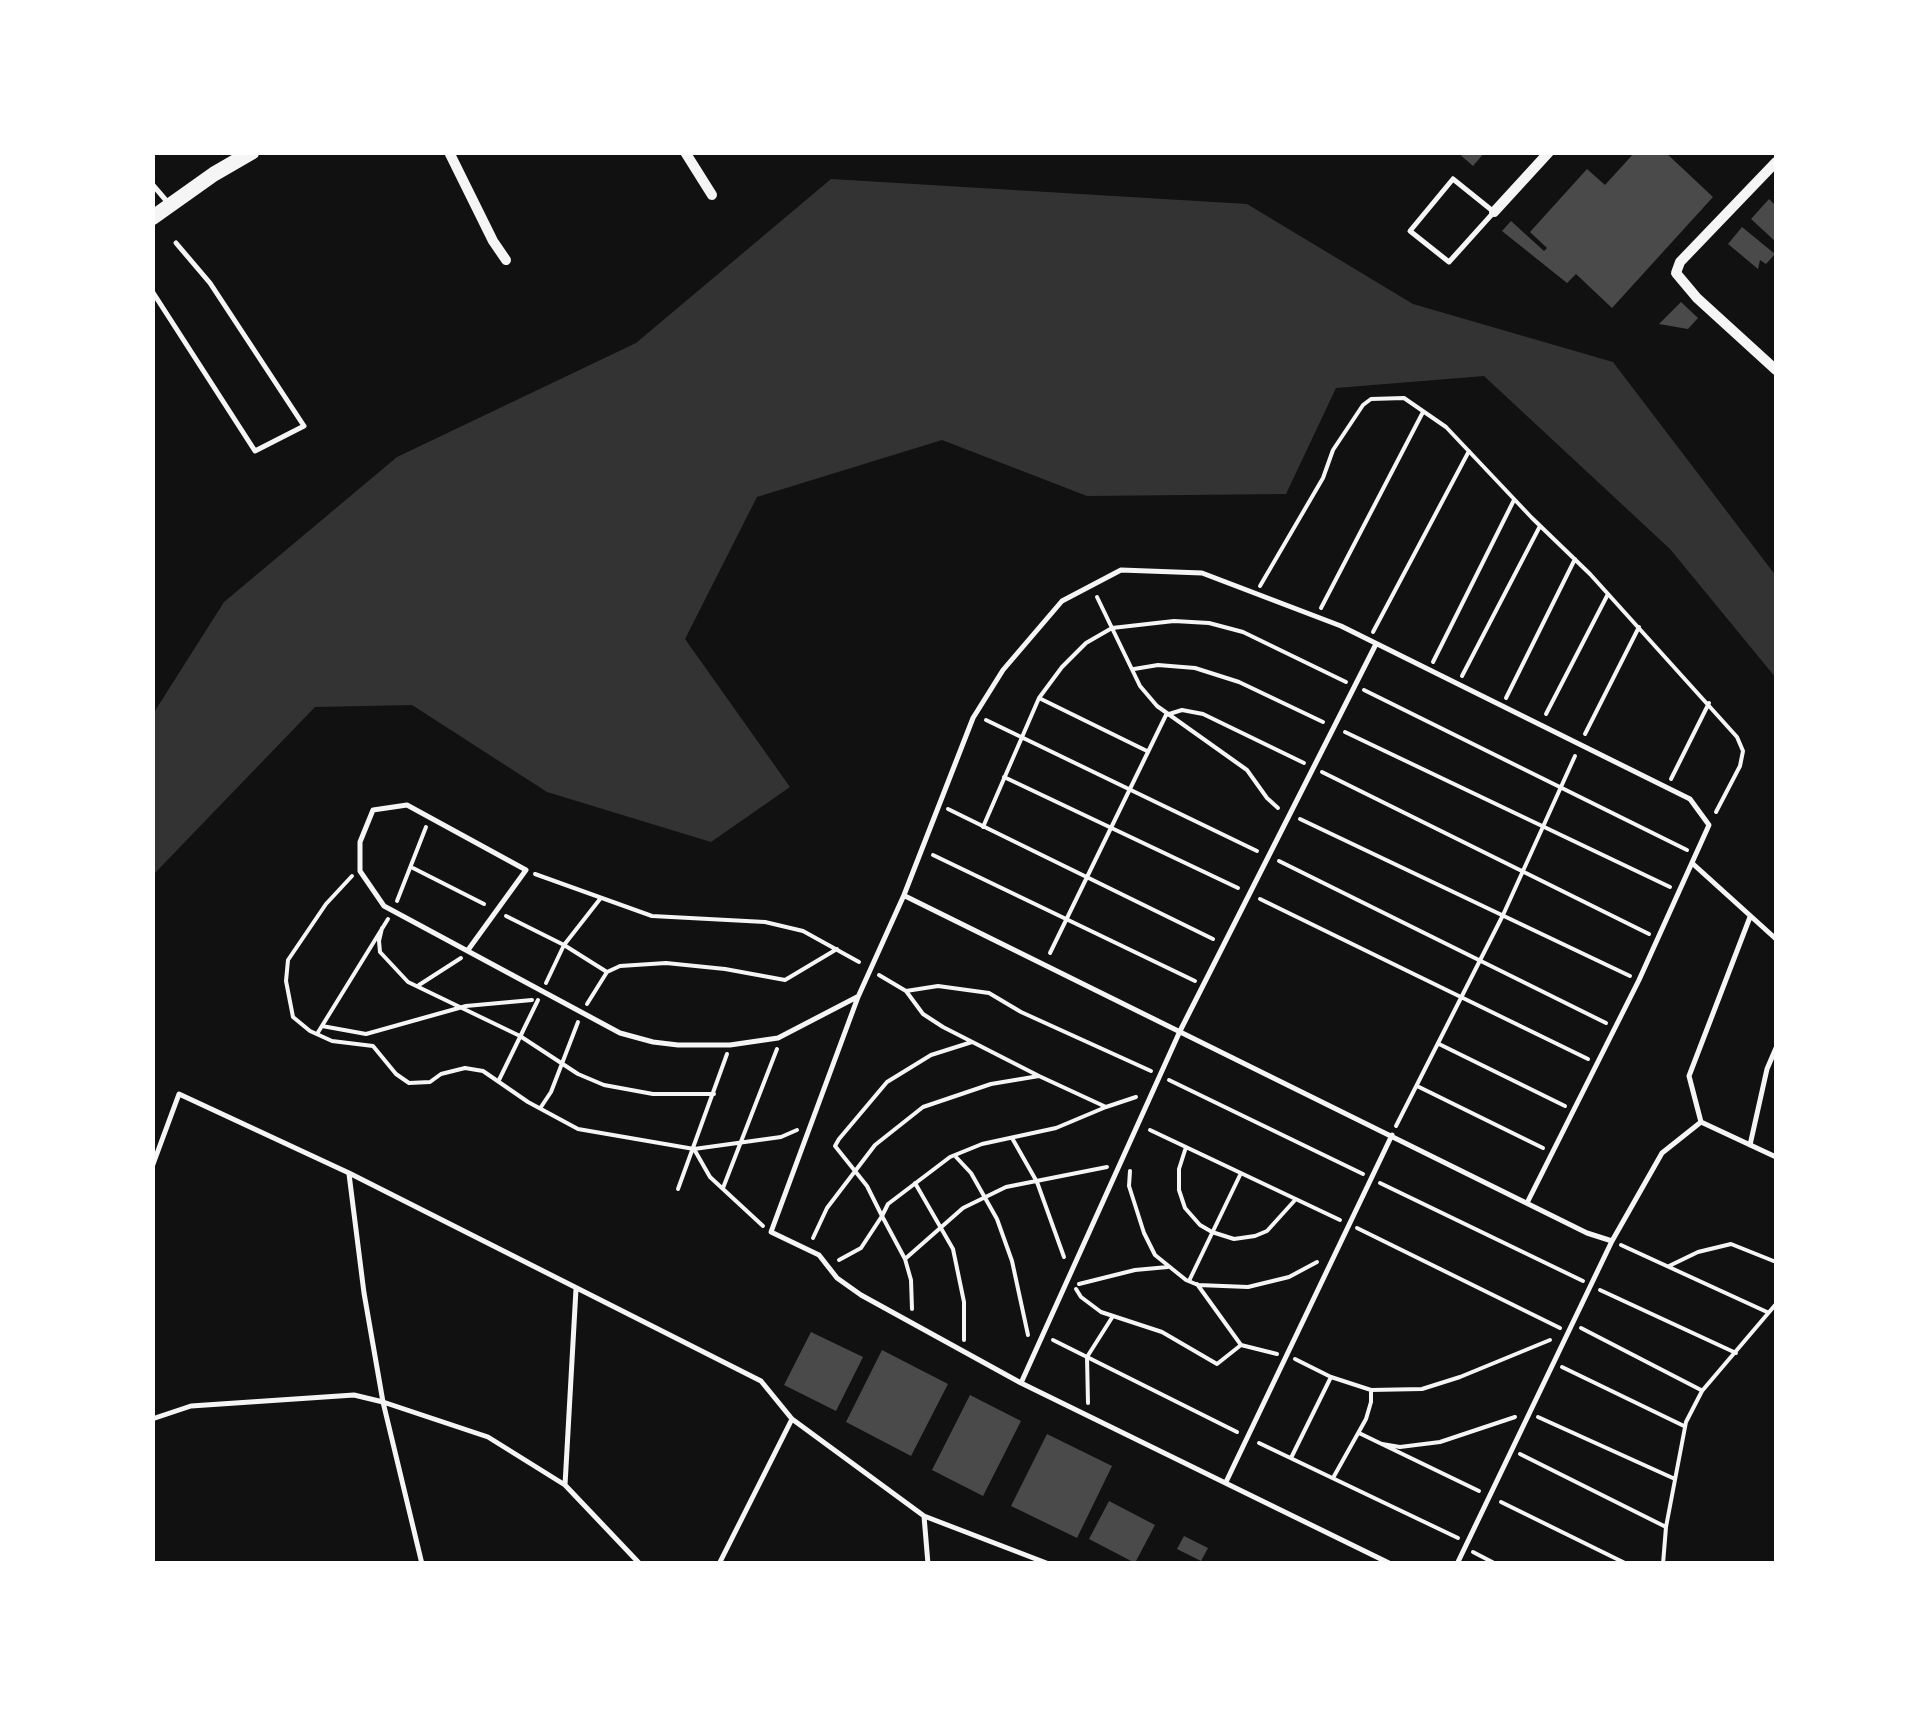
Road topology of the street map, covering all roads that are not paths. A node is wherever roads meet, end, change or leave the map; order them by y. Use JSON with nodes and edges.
{"nodes":[{"id":1,"x":252,"y":152,"type":"edge"},
{"id":2,"x":449,"y":152,"type":"edge"},
{"id":3,"x":686,"y":152,"type":"edge"},
{"id":4,"x":1550,"y":152,"type":"edge"},
{"id":5,"x":1776,"y":162,"type":"edge"},
{"id":6,"x":152,"y":184,"type":"edge"},
{"id":7,"x":712,"y":195,"type":"dead end"},
{"id":8,"x":170,"y":206,"type":"junction"},
{"id":9,"x":1494,"y":212,"type":"junction"},
{"id":10,"x":152,"y":218,"type":"edge"},
{"id":11,"x":176,"y":243,"type":"dead end"},
{"id":12,"x":506,"y":260,"type":"dead end"},
{"id":13,"x":152,"y":291,"type":"edge"},
{"id":14,"x":1776,"y":370,"type":"edge"},
{"id":15,"x":1373,"y":642,"type":"junction"},
{"id":16,"x":1692,"y":862,"type":"junction"},
{"id":17,"x":904,"y":895,"type":"junction"},
{"id":18,"x":1750,"y":918,"type":"junction"},
{"id":19,"x":1776,"y":940,"type":"edge"},
{"id":20,"x":468,"y":950,"type":"junction"},
{"id":21,"x":858,"y":996,"type":"junction"},
{"id":22,"x":1180,"y":1031,"type":"junction"},
{"id":23,"x":1776,"y":1048,"type":"edge"},
{"id":24,"x":1701,"y":1122,"type":"junction"},
{"id":25,"x":1392,"y":1135,"type":"junction"},
{"id":26,"x":1750,"y":1145,"type":"junction"},
{"id":27,"x":1776,"y":1157,"type":"edge"},
{"id":28,"x":152,"y":1167,"type":"edge"},
{"id":29,"x":349,"y":1173,"type":"junction"},
{"id":30,"x":1528,"y":1201,"type":"junction"},
{"id":31,"x":1612,"y":1241,"type":"junction"},
{"id":32,"x":576,"y":1288,"type":"junction"},
{"id":33,"x":1022,"y":1383,"type":"junction"},
{"id":34,"x":383,"y":1402,"type":"junction"},
{"id":35,"x":152,"y":1419,"type":"edge"},
{"id":36,"x":792,"y":1419,"type":"junction"},
{"id":37,"x":1226,"y":1482,"type":"junction"},
{"id":38,"x":565,"y":1484,"type":"junction"},
{"id":39,"x":924,"y":1516,"type":"junction"},
{"id":40,"x":422,"y":1564,"type":"edge"},
{"id":41,"x":640,"y":1564,"type":"edge"},
{"id":42,"x":718,"y":1564,"type":"edge"},
{"id":43,"x":928,"y":1564,"type":"edge"},
{"id":44,"x":1049,"y":1564,"type":"edge"},
{"id":45,"x":1391,"y":1564,"type":"edge"},
{"id":46,"x":1457,"y":1564,"type":"edge"}],
"edges":[{"from":1,"to":8,"type":"main road"},
{"from":2,"to":12,"type":"street"},
{"from":3,"to":7,"type":"street"},
{"from":4,"to":9,"type":"street"},
{"from":5,"to":14,"type":"street"},
{"from":6,"to":8,"type":"lane"},
{"from":8,"to":10,"type":"main road"},
{"from":9,"to":9,"type":"lane"},
{"from":11,"to":13,"type":"lane"},
{"from":15,"to":16,"type":"lane"},
{"from":15,"to":17,"type":"lane"},
{"from":15,"to":22,"type":"lane"},
{"from":16,"to":18,"type":"lane"},
{"from":16,"to":30,"type":"lane"},
{"from":17,"to":21,"type":"lane"},
{"from":17,"to":22,"type":"lane"},
{"from":18,"to":19,"type":"lane"},
{"from":18,"to":24,"type":"lane"},
{"from":20,"to":20,"type":"lane"},
{"from":20,"to":21,"type":"lane"},
{"from":21,"to":33,"type":"lane"},
{"from":22,"to":25,"type":"lane"},
{"from":22,"to":33,"type":"lane"},
{"from":23,"to":26,"type":"lane"},
{"from":24,"to":26,"type":"lane"},
{"from":24,"to":31,"type":"lane"},
{"from":25,"to":30,"type":"lane"},
{"from":25,"to":37,"type":"lane"},
{"from":26,"to":27,"type":"lane"},
{"from":28,"to":29,"type":"lane"},
{"from":29,"to":32,"type":"lane"},
{"from":29,"to":34,"type":"lane"},
{"from":30,"to":31,"type":"lane"},
{"from":31,"to":46,"type":"lane"},
{"from":32,"to":36,"type":"lane"},
{"from":32,"to":38,"type":"lane"},
{"from":33,"to":37,"type":"lane"},
{"from":34,"to":35,"type":"lane"},
{"from":34,"to":38,"type":"lane"},
{"from":34,"to":40,"type":"lane"},
{"from":36,"to":39,"type":"lane"},
{"from":36,"to":42,"type":"lane"},
{"from":37,"to":45,"type":"lane"},
{"from":38,"to":41,"type":"lane"},
{"from":39,"to":43,"type":"lane"},
{"from":39,"to":44,"type":"lane"}]}
